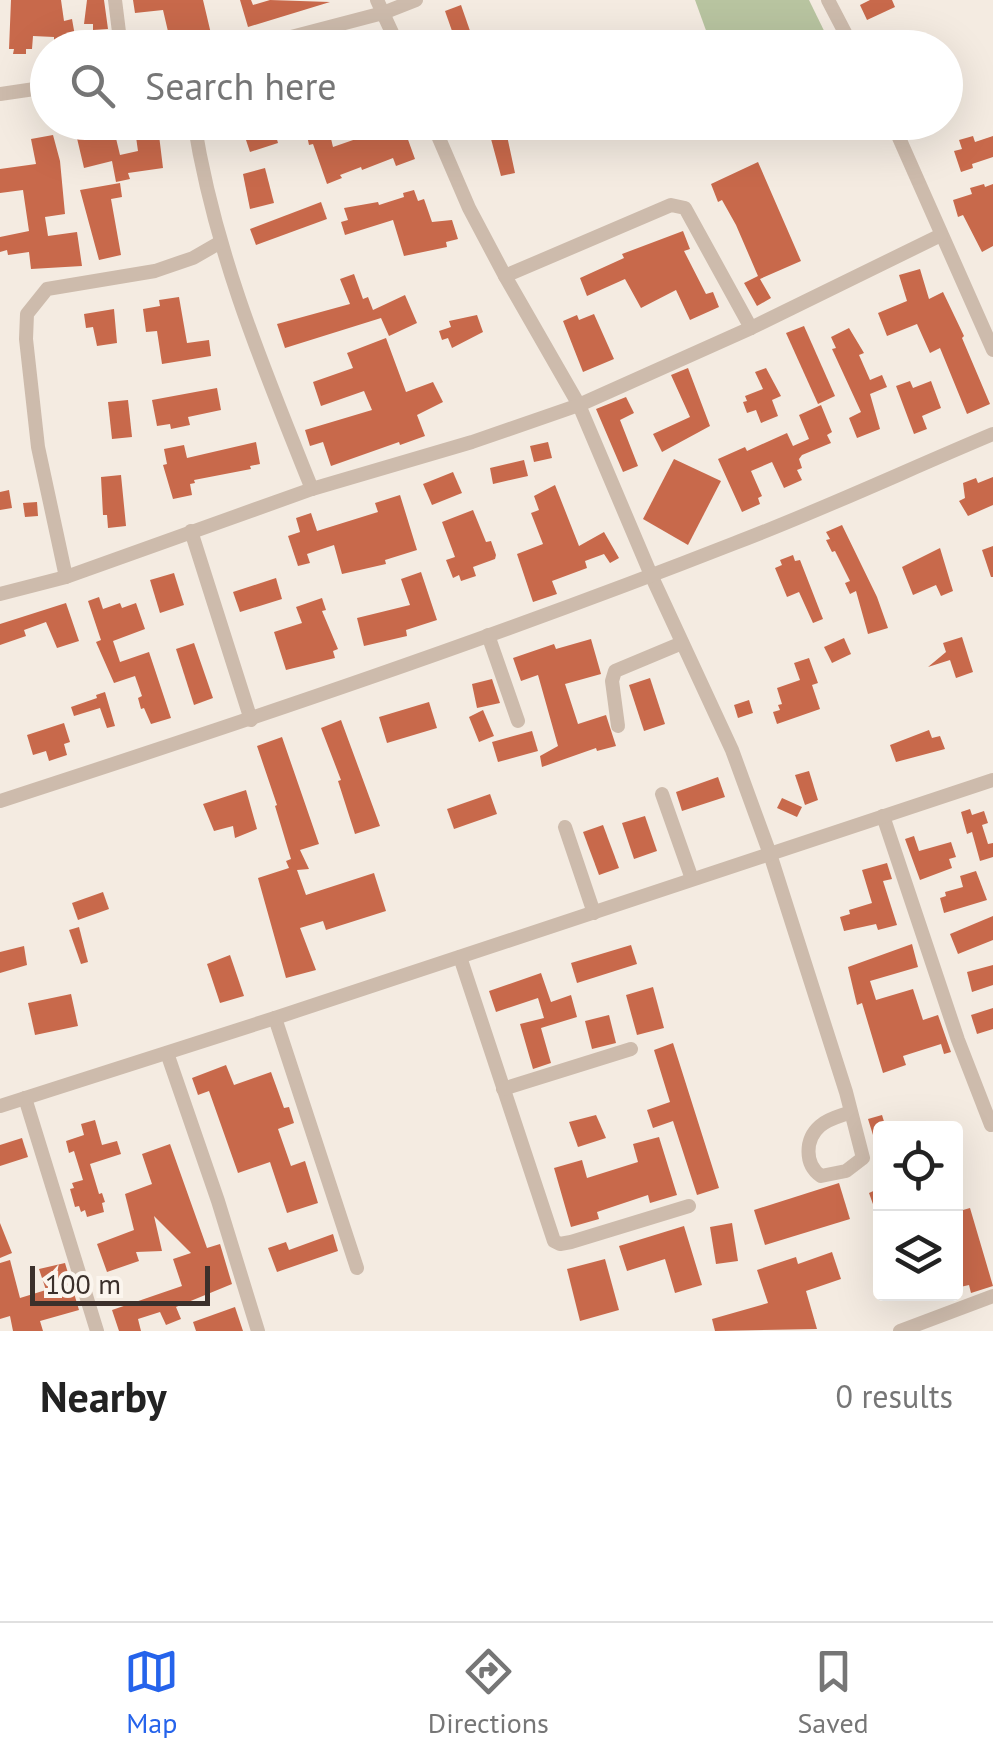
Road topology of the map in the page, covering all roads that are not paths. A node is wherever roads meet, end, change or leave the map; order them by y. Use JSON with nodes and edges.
{"nodes":[{"id":1,"x":115,"y":0,"type":"edge"},
{"id":2,"x":416,"y":0,"type":"edge"},
{"id":3,"x":828,"y":0,"type":"edge"},
{"id":4,"x":380,"y":6,"type":"edge"},
{"id":5,"x":119,"y":30,"type":"edge"},
{"id":6,"x":305,"y":30,"type":"edge"},
{"id":7,"x":390,"y":30,"type":"edge"},
{"id":8,"x":844,"y":30,"type":"edge"},
{"id":9,"x":30,"y":90,"type":"edge"},
{"id":10,"x":0,"y":94,"type":"edge"},
{"id":11,"x":198,"y":140,"type":"edge"},
{"id":12,"x":440,"y":140,"type":"edge"},
{"id":13,"x":900,"y":140,"type":"edge"},
{"id":14,"x":941,"y":236,"type":"junction"},
{"id":15,"x":220,"y":242,"type":"junction"},
{"id":16,"x":504,"y":276,"type":"junction"},
{"id":17,"x":751,"y":328,"type":"junction"},
{"id":18,"x":993,"y":350,"type":"edge"},
{"id":19,"x":579,"y":405,"type":"junction"},
{"id":20,"x":993,"y":434,"type":"edge"},
{"id":21,"x":312,"y":489,"type":"junction"},
{"id":22,"x":191,"y":531,"type":"junction"},
{"id":23,"x":651,"y":576,"type":"junction"},
{"id":24,"x":66,"y":577,"type":"junction"},
{"id":25,"x":0,"y":594,"type":"edge"},
{"id":26,"x":488,"y":635,"type":"junction"},
{"id":27,"x":682,"y":643,"type":"junction"},
{"id":28,"x":251,"y":720,"type":"junction"},
{"id":29,"x":518,"y":721,"type":"dead end"},
{"id":30,"x":618,"y":726,"type":"dead end"},
{"id":31,"x":993,"y":780,"type":"edge"},
{"id":32,"x":662,"y":794,"type":"dead end"},
{"id":33,"x":0,"y":801,"type":"edge"},
{"id":34,"x":883,"y":816,"type":"junction"},
{"id":35,"x":565,"y":827,"type":"dead end"},
{"id":36,"x":770,"y":854,"type":"junction"},
{"id":37,"x":692,"y":879,"type":"junction"},
{"id":38,"x":594,"y":913,"type":"junction"},
{"id":39,"x":460,"y":957,"type":"junction"},
{"id":40,"x":275,"y":1018,"type":"junction"},
{"id":41,"x":631,"y":1048,"type":"dead end"},
{"id":42,"x":167,"y":1053,"type":"junction"},
{"id":43,"x":504,"y":1089,"type":"junction"},
{"id":44,"x":25,"y":1098,"type":"junction"},
{"id":45,"x":0,"y":1106,"type":"edge"},
{"id":46,"x":851,"y":1112,"type":"junction"},
{"id":47,"x":991,"y":1125,"type":"edge"},
{"id":48,"x":689,"y":1206,"type":"dead end"},
{"id":49,"x":357,"y":1268,"type":"dead end"},
{"id":50,"x":993,"y":1296,"type":"edge"},
{"id":51,"x":921,"y":1328,"type":"edge"},
{"id":52,"x":98,"y":1331,"type":"edge"},
{"id":53,"x":258,"y":1331,"type":"edge"},
{"id":54,"x":900,"y":1331,"type":"edge"}],
"edges":[{"from":1,"to":5,"type":"street"},
{"from":2,"to":4,"type":"street"},
{"from":3,"to":8,"type":"street"},
{"from":4,"to":6,"type":"street"},
{"from":4,"to":7,"type":"street"},
{"from":9,"to":10,"type":"street"},
{"from":11,"to":15,"type":"street"},
{"from":12,"to":16,"type":"street"},
{"from":13,"to":14,"type":"street"},
{"from":14,"to":17,"type":"street"},
{"from":14,"to":18,"type":"street"},
{"from":15,"to":21,"type":"street"},
{"from":15,"to":24,"type":"street"},
{"from":16,"to":17,"type":"street"},
{"from":16,"to":19,"type":"street"},
{"from":17,"to":19,"type":"street"},
{"from":19,"to":21,"type":"street"},
{"from":19,"to":23,"type":"street"},
{"from":20,"to":23,"type":"street"},
{"from":21,"to":22,"type":"street"},
{"from":22,"to":24,"type":"street"},
{"from":22,"to":28,"type":"street"},
{"from":23,"to":26,"type":"street"},
{"from":23,"to":27,"type":"street"},
{"from":24,"to":25,"type":"street"},
{"from":26,"to":28,"type":"street"},
{"from":26,"to":29,"type":"street"},
{"from":27,"to":30,"type":"street"},
{"from":27,"to":36,"type":"street"},
{"from":28,"to":33,"type":"street"},
{"from":31,"to":34,"type":"street"},
{"from":32,"to":37,"type":"street"},
{"from":34,"to":36,"type":"street"},
{"from":34,"to":47,"type":"street"},
{"from":35,"to":38,"type":"street"},
{"from":36,"to":37,"type":"street"},
{"from":36,"to":46,"type":"street"},
{"from":37,"to":38,"type":"street"},
{"from":38,"to":39,"type":"street"},
{"from":39,"to":40,"type":"street"},
{"from":39,"to":43,"type":"street"},
{"from":40,"to":42,"type":"street"},
{"from":40,"to":49,"type":"street"},
{"from":41,"to":43,"type":"street"},
{"from":42,"to":44,"type":"street"},
{"from":42,"to":53,"type":"street"},
{"from":43,"to":48,"type":"street"},
{"from":44,"to":45,"type":"street"},
{"from":44,"to":52,"type":"street"},
{"from":46,"to":46,"type":"street"},
{"from":50,"to":51,"type":"street"},
{"from":51,"to":54,"type":"street"}]}
